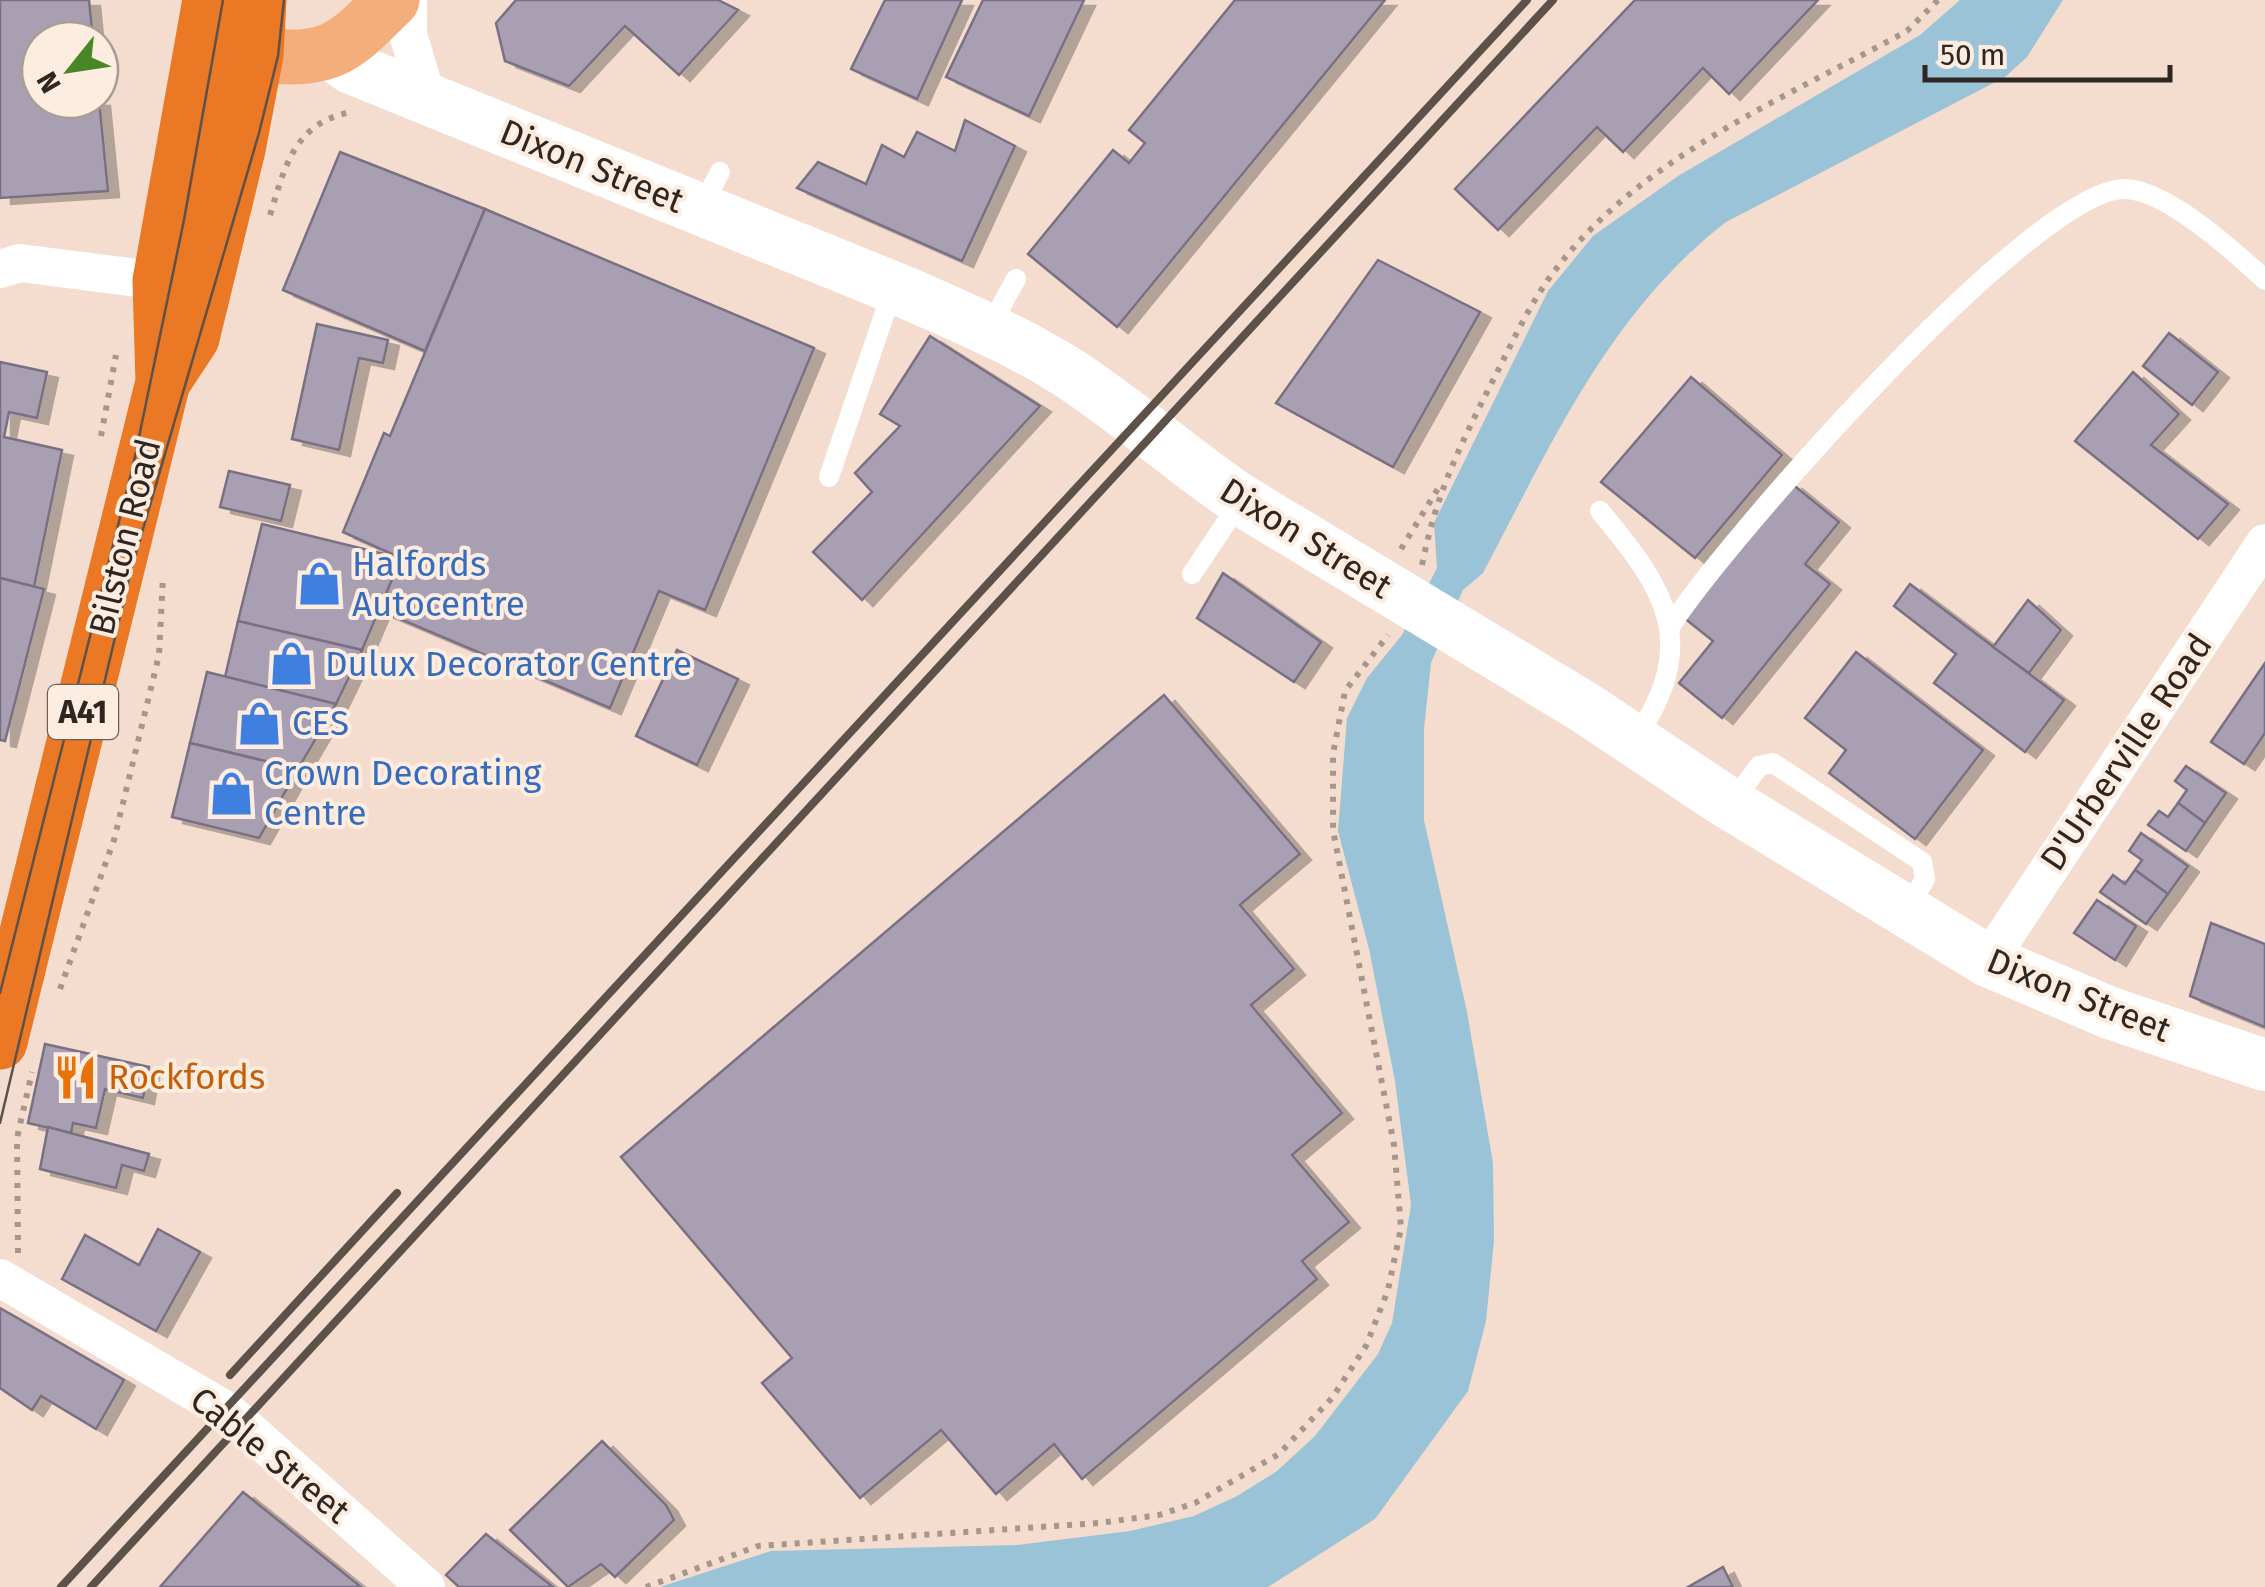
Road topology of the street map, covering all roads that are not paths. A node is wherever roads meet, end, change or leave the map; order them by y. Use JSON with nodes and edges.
{"nodes":[{"id":1,"x":259,"y":0,"type":"edge"},
{"id":2,"x":392,"y":0,"type":"edge"},
{"id":3,"x":408,"y":0,"type":"edge"},
{"id":4,"x":207,"y":18,"type":"edge"},
{"id":5,"x":328,"y":52,"type":"junction"},
{"id":6,"x":256,"y":55,"type":"junction"},
{"id":7,"x":427,"y":99,"type":"junction"},
{"id":8,"x":0,"y":269,"type":"edge"},
{"id":9,"x":1016,"y":278,"type":"dead end"},
{"id":10,"x":2265,"y":280,"type":"edge"},
{"id":11,"x":160,"y":281,"type":"junction"},
{"id":12,"x":894,"y":288,"type":"junction"},
{"id":13,"x":988,"y":330,"type":"junction"},
{"id":14,"x":163,"y":382,"type":"junction"},
{"id":15,"x":829,"y":478,"type":"dead end"},
{"id":16,"x":1241,"y":500,"type":"junction"},
{"id":17,"x":1600,"y":510,"type":"dead end"},
{"id":18,"x":2265,"y":543,"type":"edge"},
{"id":19,"x":1192,"y":574,"type":"dead end"},
{"id":20,"x":1670,"y":627,"type":"junction"},
{"id":21,"x":1634,"y":741,"type":"junction"},
{"id":22,"x":1988,"y":961,"type":"junction"},
{"id":23,"x":17,"y":1052,"type":"edge"},
{"id":24,"x":2265,"y":1065,"type":"edge"},
{"id":25,"x":7,"y":1282,"type":"edge"},
{"id":26,"x":426,"y":1587,"type":"edge"}],
"edges":[{"from":1,"to":6,"type":"highway","name":"Bilston Road","number":"A41"},
{"from":2,"to":5,"type":"main road"},
{"from":3,"to":7,"type":"street"},
{"from":4,"to":6,"type":"main road","number":"A41"},
{"from":4,"to":11,"type":"highway","name":"Bilston Road","number":"A41"},
{"from":5,"to":6,"type":"main road"},
{"from":5,"to":7,"type":"street","name":"Dixon Street"},
{"from":6,"to":14,"type":"highway","name":"Bilston Road","number":"A41"},
{"from":7,"to":12,"type":"street","name":"Dixon Street"},
{"from":8,"to":11,"type":"street"},
{"from":9,"to":13,"type":"lane"},
{"from":10,"to":20,"type":"lane"},
{"from":11,"to":14,"type":"highway","name":"Bilston Road","number":"A41"},
{"from":12,"to":13,"type":"street","name":"Dixon Street"},
{"from":12,"to":15,"type":"lane"},
{"from":13,"to":16,"type":"street","name":"Dixon Street"},
{"from":14,"to":23,"type":"highway","name":"Bilston Road","number":"A41"},
{"from":16,"to":19,"type":"lane"},
{"from":16,"to":21,"type":"street","name":"Dixon Street"},
{"from":17,"to":20,"type":"lane"},
{"from":18,"to":22,"type":"street","name":"D'Urberville Road"},
{"from":20,"to":21,"type":"lane"},
{"from":21,"to":22,"type":"street","name":"Dixon Street"},
{"from":22,"to":24,"type":"street","name":"Dixon Street"},
{"from":25,"to":26,"type":"street","name":"Cable Street"}]}
